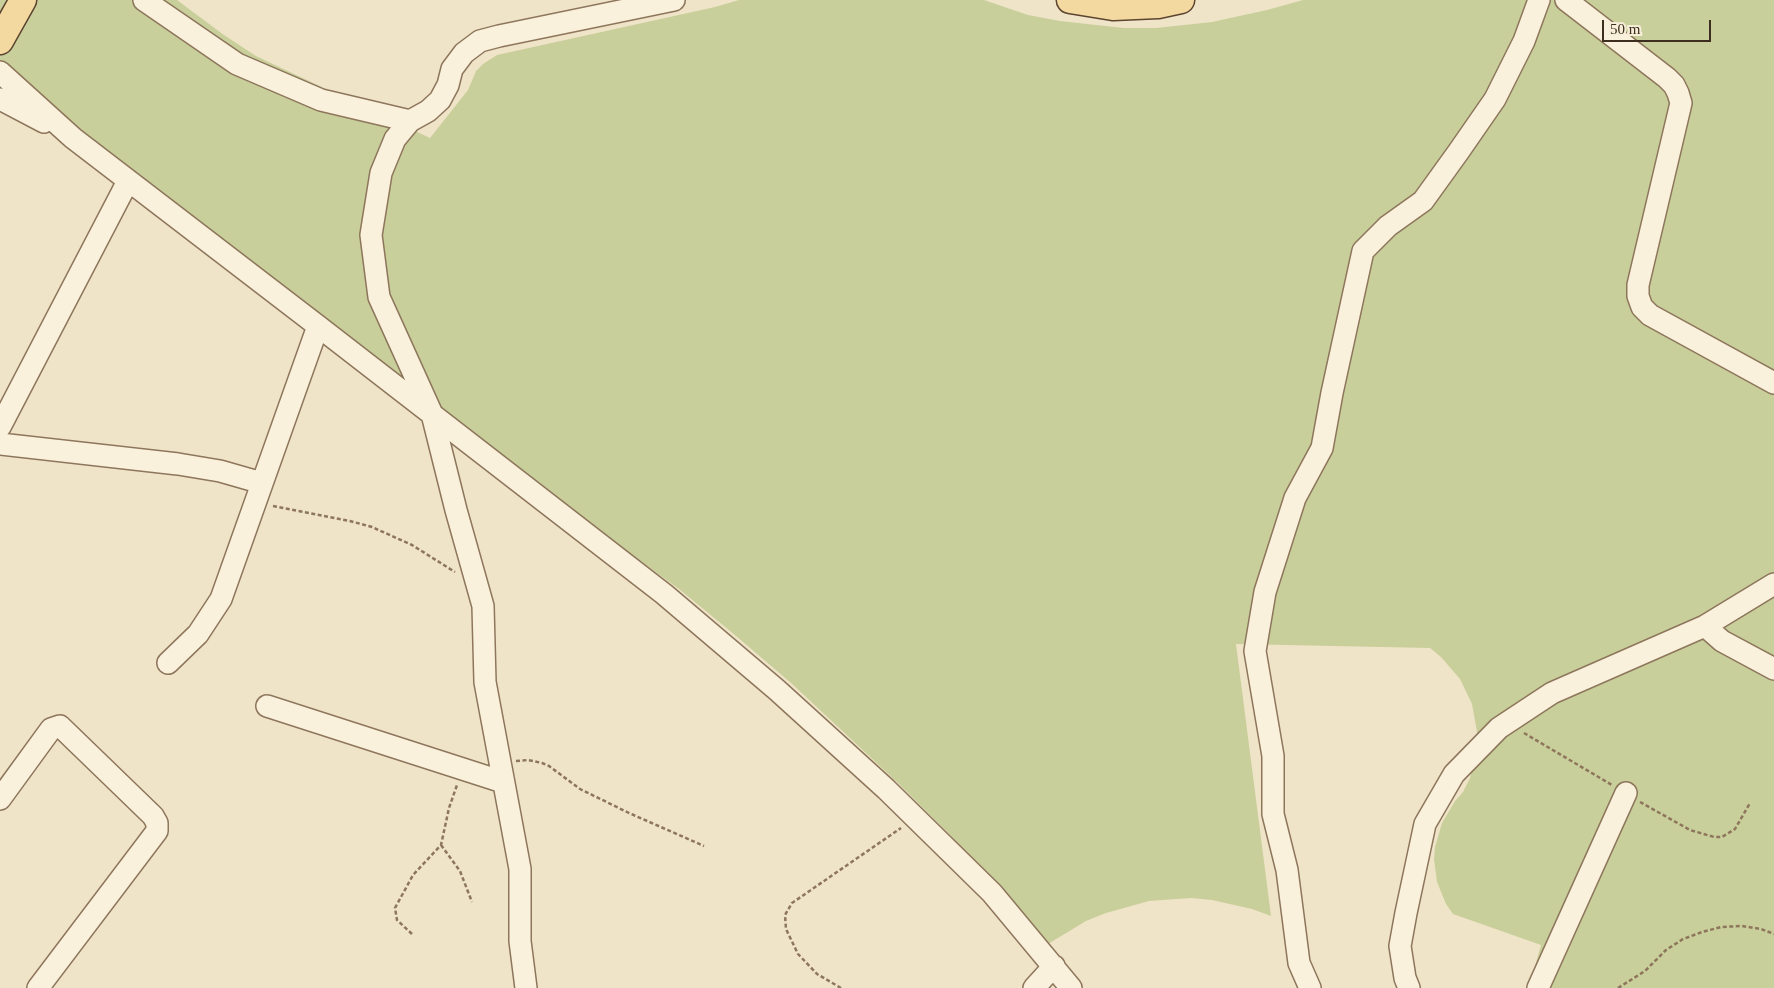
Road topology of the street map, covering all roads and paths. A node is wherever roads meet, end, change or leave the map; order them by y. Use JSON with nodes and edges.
{"nodes":[{"id":1,"x":23,"y":0,"type":"edge"},
{"id":2,"x":144,"y":0,"type":"edge"},
{"id":3,"x":674,"y":0,"type":"edge"},
{"id":4,"x":1070,"y":0,"type":"edge"},
{"id":5,"x":1181,"y":0,"type":"edge"},
{"id":6,"x":1539,"y":0,"type":"edge"},
{"id":7,"x":1566,"y":0,"type":"edge"},
{"id":8,"x":0,"y":41,"type":"edge"},
{"id":9,"x":0,"y":72,"type":"edge"},
{"id":10,"x":0,"y":99,"type":"edge"},
{"id":11,"x":410,"y":121,"type":"junction"},
{"id":12,"x":72,"y":138,"type":"junction"},
{"id":13,"x":128,"y":181,"type":"junction"},
{"id":14,"x":318,"y":326,"type":"junction"},
{"id":15,"x":1774,"y":383,"type":"edge"},
{"id":16,"x":432,"y":414,"type":"junction"},
{"id":17,"x":0,"y":427,"type":"edge"},
{"id":18,"x":0,"y":444,"type":"edge"},
{"id":19,"x":262,"y":483,"type":"junction"},
{"id":20,"x":255,"y":503,"type":"junction"},
{"id":21,"x":1774,"y":584,"type":"edge"},
{"id":22,"x":480,"y":593,"type":"junction"},
{"id":23,"x":1705,"y":626,"type":"junction"},
{"id":24,"x":168,"y":663,"type":"dead end"},
{"id":25,"x":1774,"y":669,"type":"edge"},
{"id":26,"x":267,"y":706,"type":"dead end"},
{"id":27,"x":462,"y":769,"type":"junction"},
{"id":28,"x":501,"y":774,"type":"junction"},
{"id":29,"x":1626,"y":793,"type":"dead end"},
{"id":30,"x":0,"y":798,"type":"edge"},
{"id":31,"x":916,"y":818,"type":"junction"},
{"id":32,"x":441,"y":845,"type":"junction"},
{"id":33,"x":704,"y":846,"type":"dead end"},
{"id":34,"x":472,"y":902,"type":"dead end"},
{"id":35,"x":412,"y":934,"type":"dead end"},
{"id":36,"x":1774,"y":934,"type":"edge"},
{"id":37,"x":1054,"y":966,"type":"junction"},
{"id":38,"x":38,"y":988,"type":"edge"},
{"id":39,"x":526,"y":988,"type":"edge"},
{"id":40,"x":840,"y":988,"type":"edge"},
{"id":41,"x":1034,"y":988,"type":"edge"},
{"id":42,"x":1072,"y":988,"type":"edge"},
{"id":43,"x":1310,"y":988,"type":"edge"},
{"id":44,"x":1409,"y":988,"type":"edge"},
{"id":45,"x":1538,"y":988,"type":"edge"},
{"id":46,"x":1618,"y":988,"type":"edge"}],
"edges":[{"from":1,"to":8,"type":"main road"},
{"from":2,"to":11,"type":"street"},
{"from":3,"to":11,"type":"street"},
{"from":4,"to":5,"type":"main road"},
{"from":6,"to":43,"type":"street"},
{"from":7,"to":15,"type":"street"},
{"from":9,"to":12,"type":"street"},
{"from":10,"to":12,"type":"street"},
{"from":11,"to":16,"type":"street"},
{"from":12,"to":13,"type":"street"},
{"from":13,"to":14,"type":"street"},
{"from":13,"to":17,"type":"street"},
{"from":14,"to":16,"type":"street"},
{"from":14,"to":19,"type":"street"},
{"from":16,"to":22,"type":"street"},
{"from":16,"to":31,"type":"street"},
{"from":18,"to":19,"type":"street"},
{"from":19,"to":20,"type":"street"},
{"from":20,"to":22,"type":"path"},
{"from":20,"to":24,"type":"street"},
{"from":21,"to":23,"type":"street"},
{"from":22,"to":28,"type":"street"},
{"from":23,"to":25,"type":"street"},
{"from":23,"to":44,"type":"street"},
{"from":26,"to":27,"type":"street"},
{"from":27,"to":28,"type":"street"},
{"from":27,"to":32,"type":"path"},
{"from":28,"to":33,"type":"path"},
{"from":28,"to":39,"type":"street"},
{"from":29,"to":45,"type":"street"},
{"from":30,"to":38,"type":"street"},
{"from":31,"to":37,"type":"street"},
{"from":31,"to":40,"type":"path"},
{"from":32,"to":34,"type":"path"},
{"from":32,"to":35,"type":"path"},
{"from":36,"to":46,"type":"path"},
{"from":37,"to":41,"type":"street"},
{"from":37,"to":42,"type":"street"}]}
